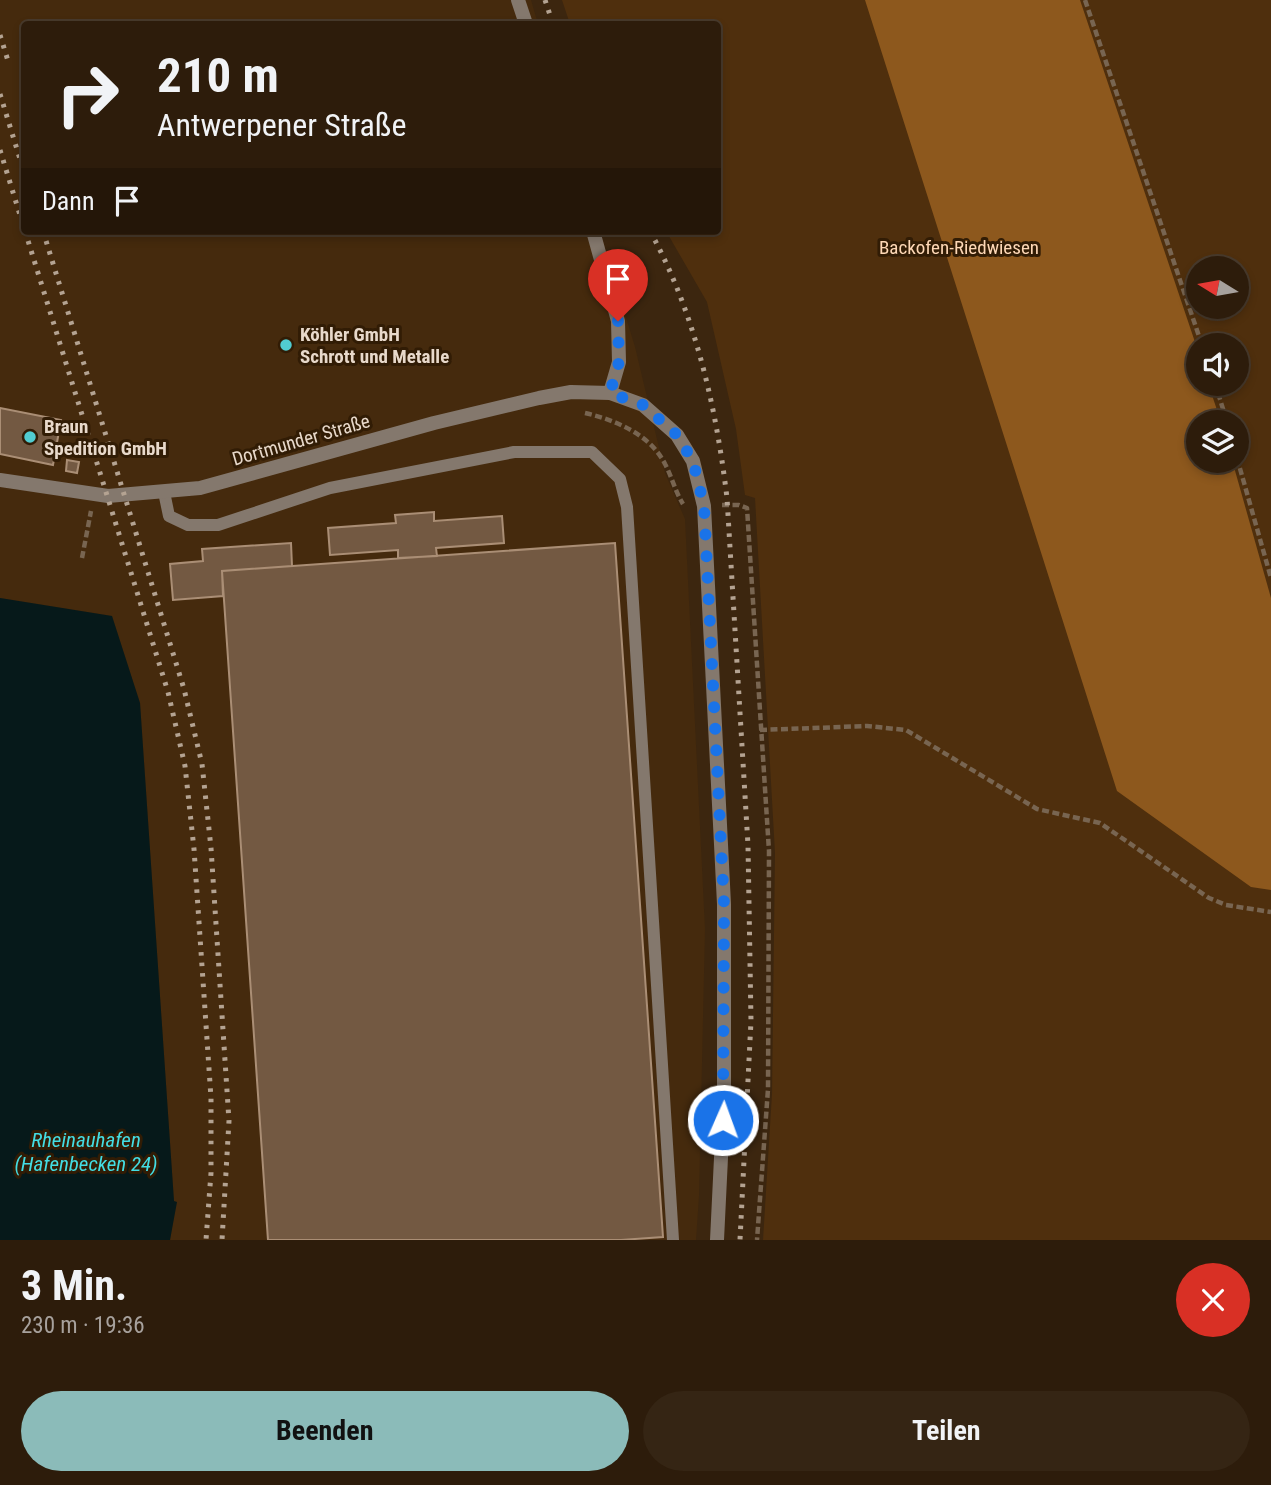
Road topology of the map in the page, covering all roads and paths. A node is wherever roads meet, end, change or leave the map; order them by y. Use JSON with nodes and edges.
{"nodes":[{"id":1,"x":518,"y":0,"type":"edge"},
{"id":2,"x":1085,"y":0,"type":"edge"},
{"id":3,"x":525,"y":21,"type":"edge"},
{"id":4,"x":594,"y":235,"type":"edge"},
{"id":5,"x":1198,"y":333,"type":"edge"},
{"id":6,"x":610,"y":393,"type":"junction"},
{"id":7,"x":1241,"y":473,"type":"edge"},
{"id":8,"x":0,"y":480,"type":"edge"},
{"id":9,"x":164,"y":492,"type":"junction"},
{"id":10,"x":94,"y":495,"type":"junction"},
{"id":11,"x":82,"y":558,"type":"dead end"},
{"id":12,"x":1271,"y":578,"type":"edge"},
{"id":13,"x":760,"y":730,"type":"dead end"},
{"id":14,"x":1271,"y":912,"type":"edge"},
{"id":15,"x":673,"y":1240,"type":"edge"},
{"id":16,"x":717,"y":1240,"type":"edge"}],
"edges":[{"from":1,"to":3,"type":"street"},
{"from":2,"to":5,"type":"path"},
{"from":4,"to":6,"type":"street"},
{"from":6,"to":9,"type":"street","name":"Dortmunder Straße"},
{"from":6,"to":16,"type":"street","name":"Dortmunder Straße"},
{"from":7,"to":12,"type":"path"},
{"from":8,"to":10,"type":"street","name":"Dortmunder Straße"},
{"from":9,"to":10,"type":"street","name":"Dortmunder Straße"},
{"from":9,"to":15,"type":"lane"},
{"from":10,"to":11,"type":"path"},
{"from":13,"to":14,"type":"path"}]}
